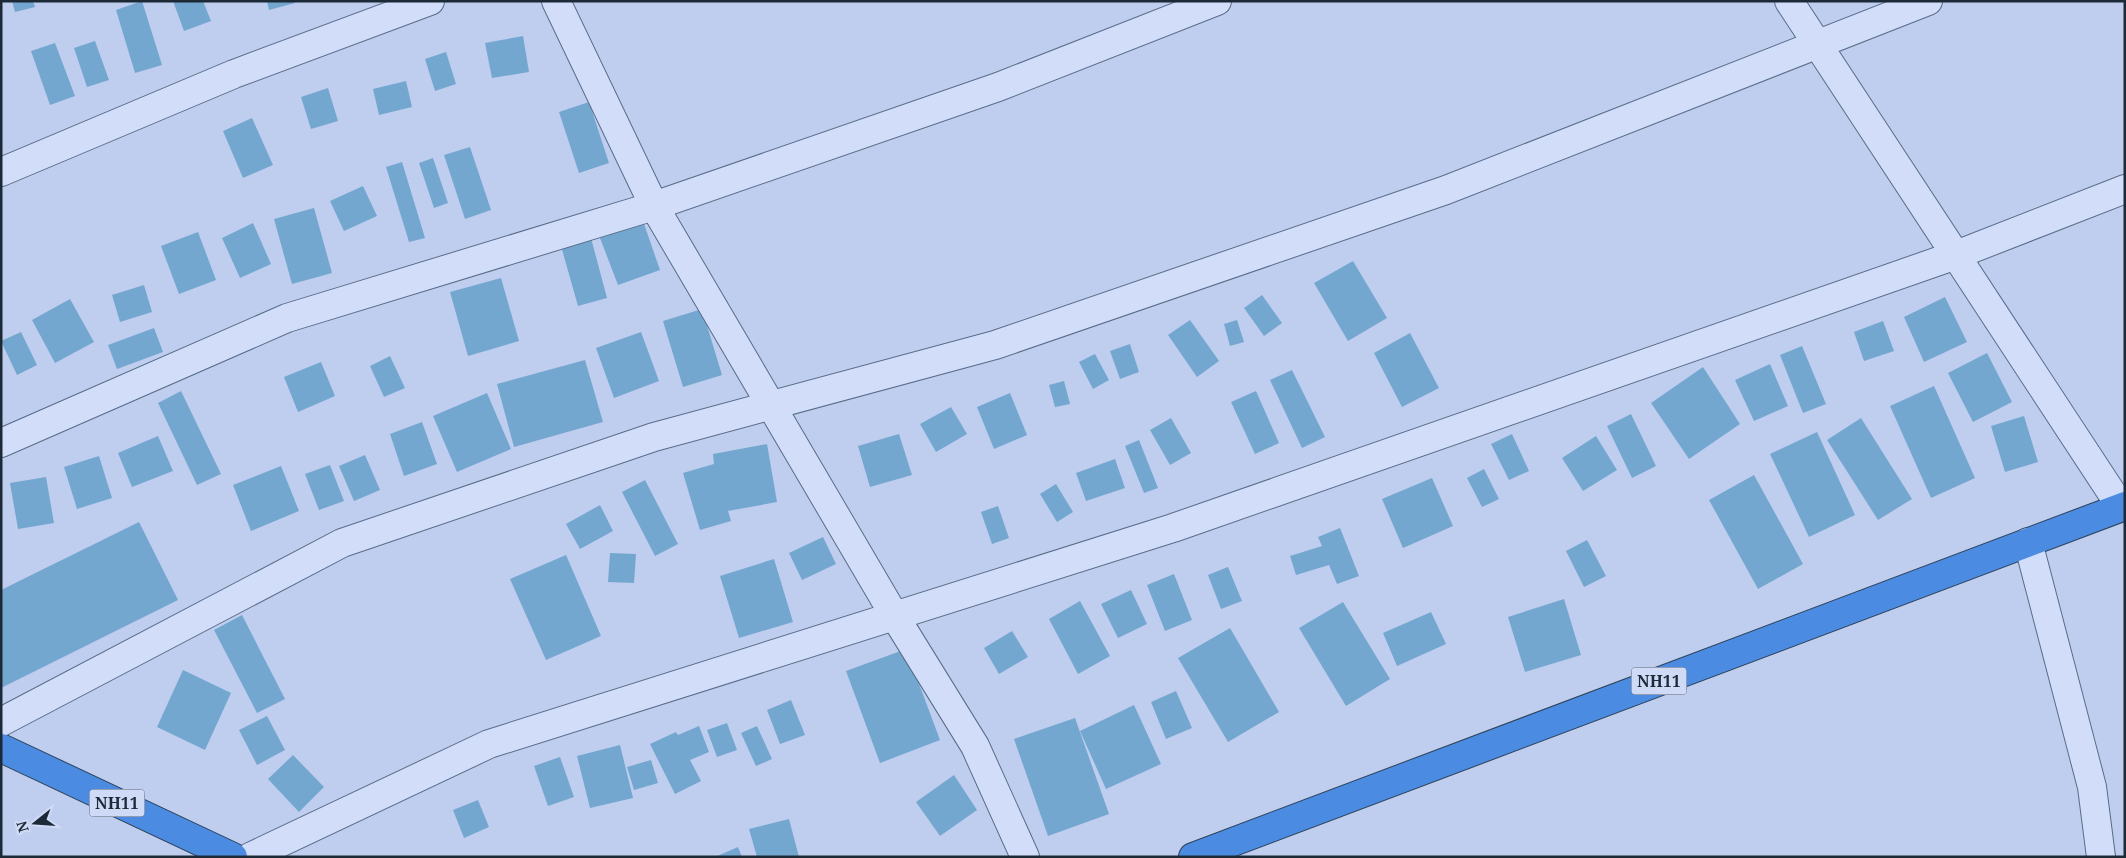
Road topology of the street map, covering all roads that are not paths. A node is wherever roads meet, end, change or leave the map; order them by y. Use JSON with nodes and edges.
{"nodes":[{"id":1,"x":430,"y":1,"type":"edge"},
{"id":2,"x":556,"y":1,"type":"edge"},
{"id":3,"x":1217,"y":1,"type":"edge"},
{"id":4,"x":1789,"y":1,"type":"edge"},
{"id":5,"x":1928,"y":1,"type":"edge"},
{"id":6,"x":1817,"y":44,"type":"junction"},
{"id":7,"x":1,"y":172,"type":"edge"},
{"id":8,"x":2125,"y":189,"type":"edge"},
{"id":9,"x":654,"y":206,"type":"junction"},
{"id":10,"x":1956,"y":255,"type":"junction"},
{"id":11,"x":772,"y":405,"type":"junction"},
{"id":12,"x":1,"y":443,"type":"edge"},
{"id":13,"x":2123,"y":506,"type":"edge"},
{"id":14,"x":2028,"y":542,"type":"junction"},
{"id":15,"x":894,"y":615,"type":"junction"},
{"id":16,"x":1,"y":722,"type":"edge"},
{"id":17,"x":1,"y":748,"type":"edge"},
{"id":18,"x":233,"y":857,"type":"edge"},
{"id":19,"x":250,"y":857,"type":"edge"},
{"id":20,"x":1025,"y":857,"type":"edge"},
{"id":21,"x":1193,"y":857,"type":"edge"},
{"id":22,"x":2101,"y":857,"type":"edge"}],
"edges":[{"from":1,"to":7,"type":"street"},
{"from":2,"to":9,"type":"street"},
{"from":3,"to":9,"type":"street"},
{"from":4,"to":6,"type":"street"},
{"from":5,"to":6,"type":"street"},
{"from":6,"to":10,"type":"street"},
{"from":6,"to":11,"type":"street"},
{"from":8,"to":10,"type":"street"},
{"from":9,"to":11,"type":"street"},
{"from":9,"to":12,"type":"street"},
{"from":10,"to":13,"type":"street"},
{"from":10,"to":15,"type":"street"},
{"from":11,"to":15,"type":"street"},
{"from":11,"to":16,"type":"street"},
{"from":13,"to":14,"type":"highway","number":"NH11"},
{"from":14,"to":21,"type":"highway","number":"NH11"},
{"from":14,"to":22,"type":"street"},
{"from":15,"to":19,"type":"street"},
{"from":15,"to":20,"type":"street"},
{"from":17,"to":18,"type":"highway","number":"NH11"}]}
